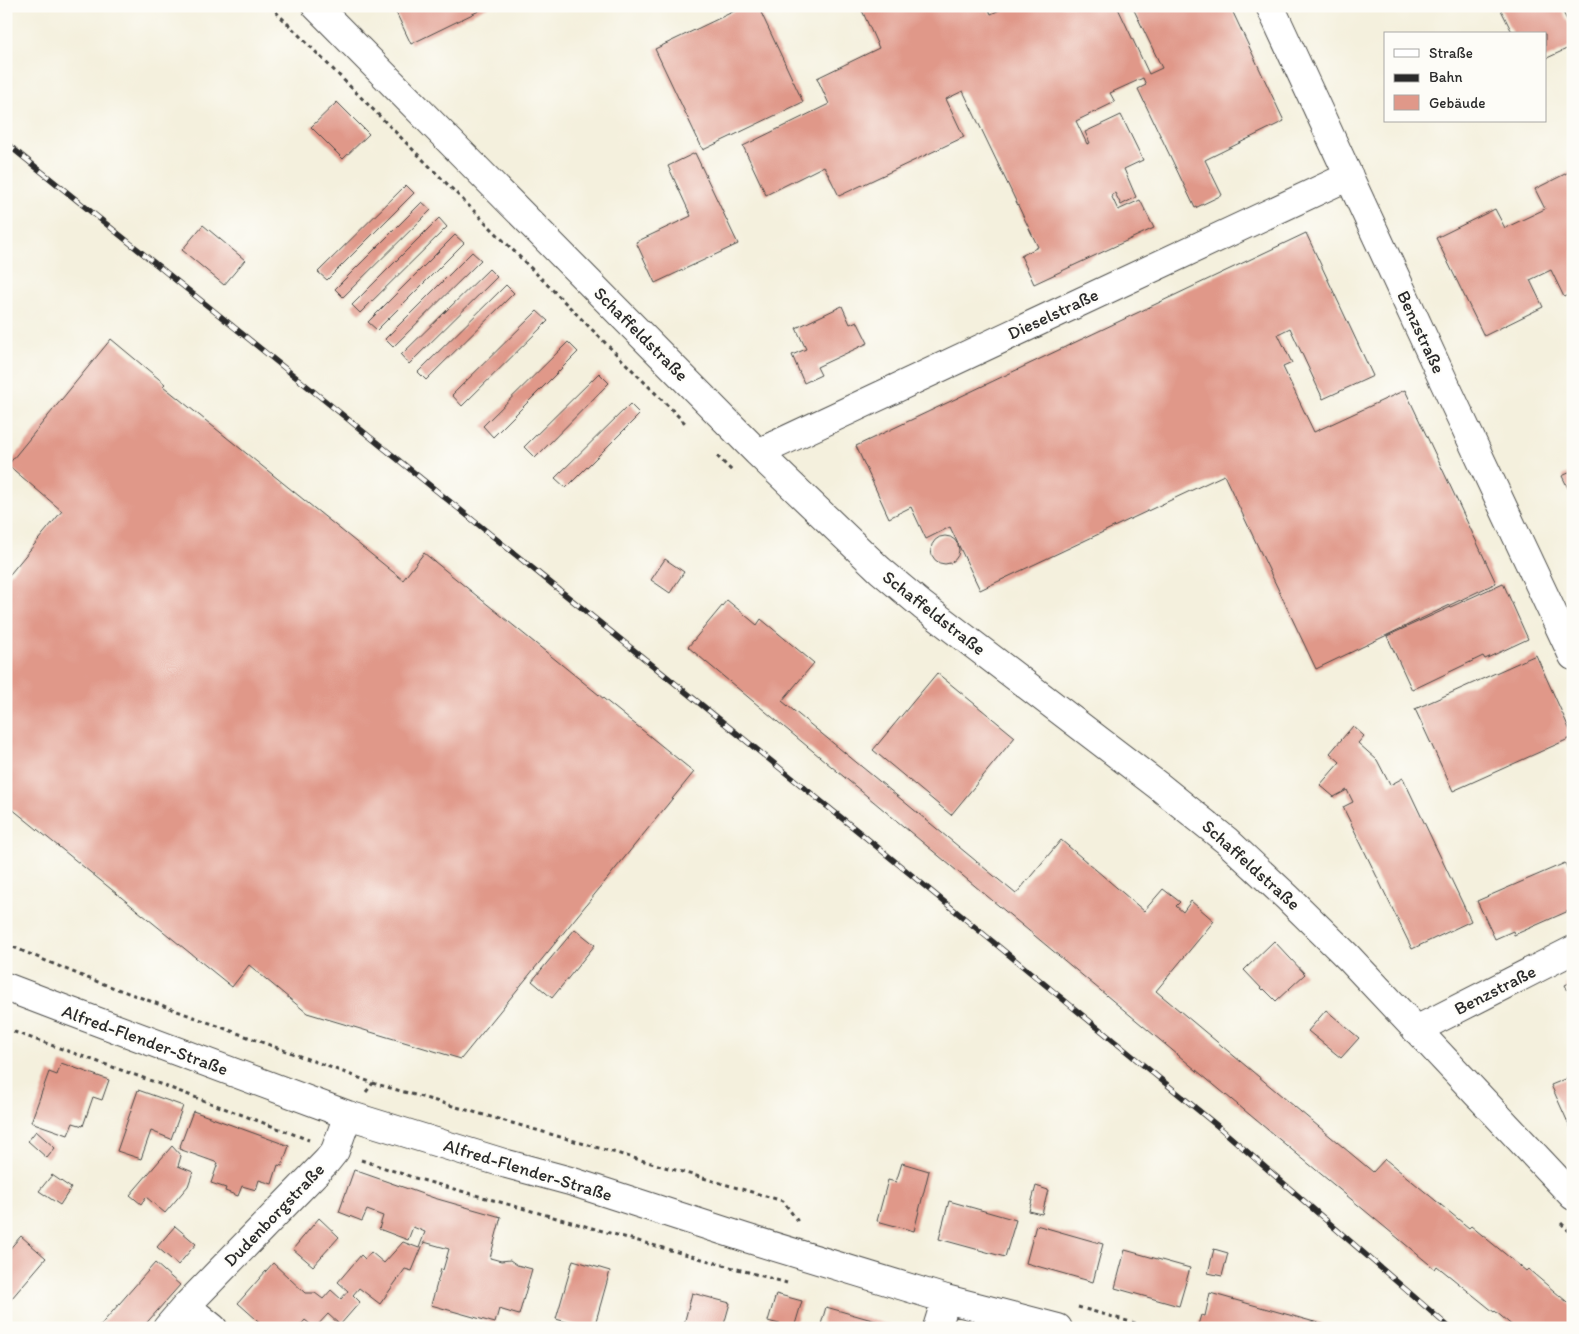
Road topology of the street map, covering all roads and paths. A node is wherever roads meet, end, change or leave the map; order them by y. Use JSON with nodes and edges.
{"nodes":[{"id":1,"x":316,"y":6,"type":"edge"},
{"id":2,"x":1270,"y":6,"type":"edge"},
{"id":3,"x":1349,"y":176,"type":"junction"},
{"id":4,"x":758,"y":453,"type":"junction"},
{"id":5,"x":1573,"y":656,"type":"edge"},
{"id":6,"x":6,"y":944,"type":"edge"},
{"id":7,"x":1573,"y":950,"type":"edge"},
{"id":8,"x":6,"y":986,"type":"edge"},
{"id":9,"x":6,"y":1030,"type":"edge"},
{"id":10,"x":1416,"y":1030,"type":"junction"},
{"id":11,"x":348,"y":1115,"type":"junction"},
{"id":12,"x":335,"y":1151,"type":"junction"},
{"id":13,"x":1573,"y":1196,"type":"edge"},
{"id":14,"x":803,"y":1229,"type":"dead end"},
{"id":15,"x":794,"y":1285,"type":"dead end"},
{"id":16,"x":946,"y":1299,"type":"junction"},
{"id":17,"x":186,"y":1306,"type":"junction"},
{"id":18,"x":1076,"y":1307,"type":"dead end"},
{"id":19,"x":167,"y":1328,"type":"edge"},
{"id":20,"x":213,"y":1328,"type":"edge"},
{"id":21,"x":937,"y":1328,"type":"edge"},
{"id":22,"x":1058,"y":1328,"type":"edge"},
{"id":23,"x":1152,"y":1328,"type":"edge"}],
"edges":[{"from":1,"to":4,"type":"street","name":"Schaffeldstraße"},
{"from":2,"to":3,"type":"street","name":"Benzstraße"},
{"from":3,"to":4,"type":"street","name":"Dieselstraße"},
{"from":3,"to":5,"type":"street","name":"Benzstraße"},
{"from":4,"to":10,"type":"street","name":"Schaffeldstraße"},
{"from":6,"to":14,"type":"path"},
{"from":7,"to":10,"type":"street","name":"Benzstraße"},
{"from":8,"to":11,"type":"street","name":"Alfred-Flender-Straße"},
{"from":9,"to":12,"type":"path"},
{"from":10,"to":13,"type":"street","name":"Schaffeldstraße"},
{"from":11,"to":12,"type":"street","name":"Dudenborgstraße"},
{"from":11,"to":16,"type":"street","name":"Alfred-Flender-Straße"},
{"from":12,"to":15,"type":"path"},
{"from":12,"to":17,"type":"street","name":"Dudenborgstraße"},
{"from":16,"to":21,"type":"street"},
{"from":16,"to":22,"type":"street","name":"Alfred-Flender-Straße"},
{"from":17,"to":19,"type":"street","name":"Dudenborgstraße"},
{"from":17,"to":20,"type":"street"},
{"from":18,"to":23,"type":"path"}]}
